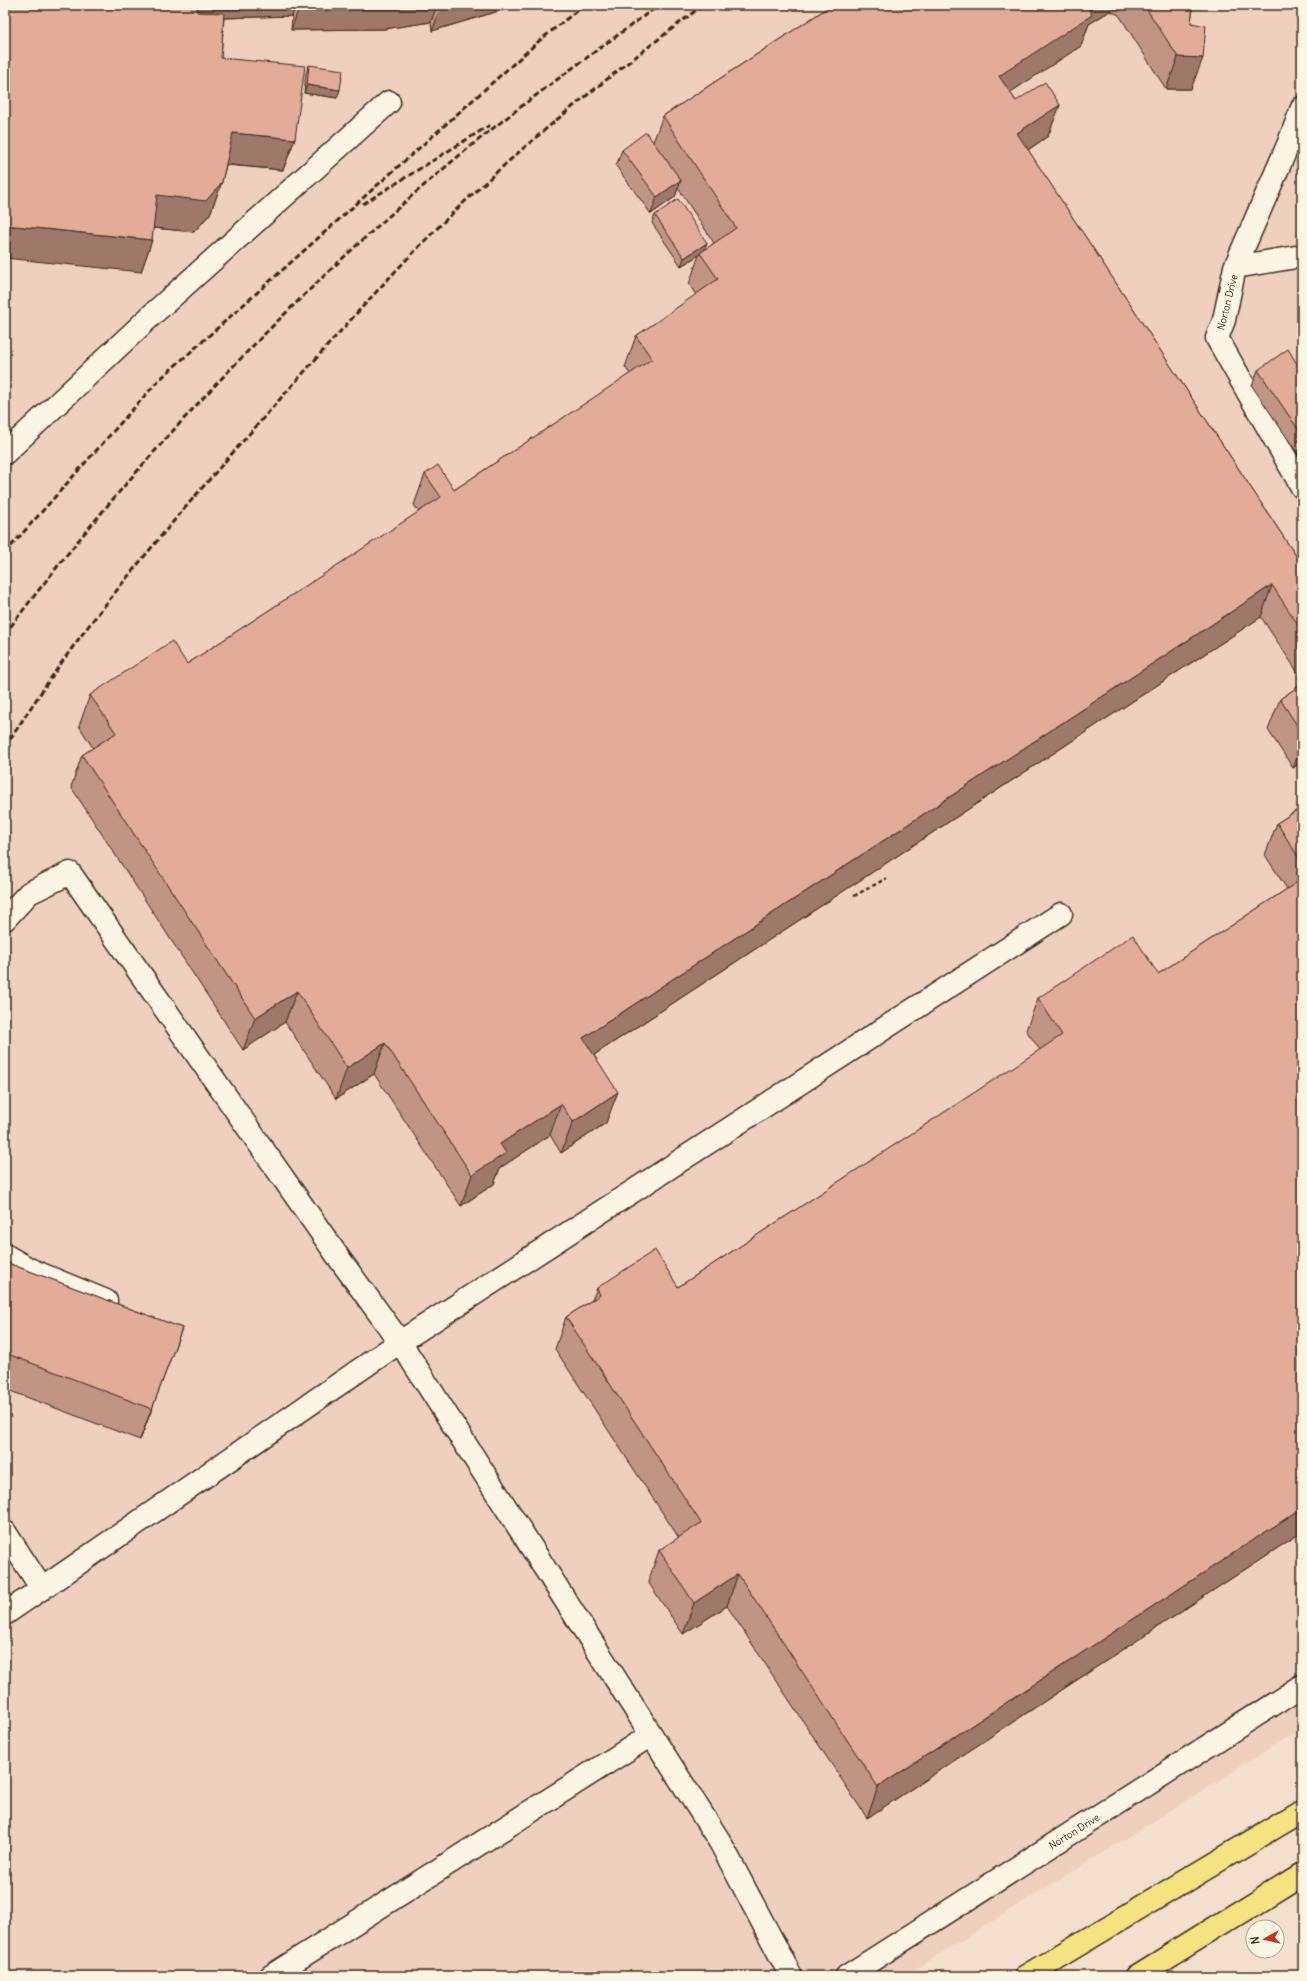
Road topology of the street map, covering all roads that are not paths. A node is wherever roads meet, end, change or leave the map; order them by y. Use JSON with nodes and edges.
{"nodes":[{"id":1,"x":389,"y":102,"type":"dead end"},
{"id":2,"x":1302,"y":108,"type":"edge"},
{"id":3,"x":1295,"y":145,"type":"edge"},
{"id":4,"x":1302,"y":256,"type":"edge"},
{"id":5,"x":1235,"y":267,"type":"junction"},
{"id":6,"x":34,"y":425,"type":"junction"},
{"id":7,"x":5,"y":434,"type":"edge"},
{"id":8,"x":5,"y":453,"type":"edge"},
{"id":9,"x":1302,"y":487,"type":"edge"},
{"id":10,"x":1061,"y":914,"type":"dead end"},
{"id":11,"x":5,"y":919,"type":"edge"},
{"id":12,"x":5,"y":1256,"type":"edge"},
{"id":13,"x":123,"y":1308,"type":"edge"},
{"id":14,"x":400,"y":1342,"type":"junction"},
{"id":15,"x":5,"y":1532,"type":"edge"},
{"id":16,"x":42,"y":1589,"type":"junction"},
{"id":17,"x":5,"y":1614,"type":"edge"},
{"id":18,"x":1302,"y":1686,"type":"edge"},
{"id":19,"x":651,"y":1735,"type":"junction"},
{"id":20,"x":1302,"y":1811,"type":"edge"},
{"id":21,"x":1302,"y":1874,"type":"edge"},
{"id":22,"x":271,"y":1976,"type":"edge"},
{"id":23,"x":791,"y":1976,"type":"edge"},
{"id":24,"x":847,"y":1976,"type":"edge"},
{"id":25,"x":1026,"y":1976,"type":"edge"},
{"id":26,"x":1137,"y":1976,"type":"edge"}],
"edges":[{"from":1,"to":6,"type":"street"},
{"from":2,"to":3,"type":"street","name":"Norton Drive"},
{"from":3,"to":5,"type":"street","name":"Norton Drive"},
{"from":4,"to":5,"type":"street"},
{"from":5,"to":9,"type":"street","name":"Norton Drive"},
{"from":6,"to":7,"type":"street"},
{"from":6,"to":8,"type":"street"},
{"from":10,"to":14,"type":"street"},
{"from":11,"to":14,"type":"street"},
{"from":12,"to":13,"type":"street"},
{"from":14,"to":16,"type":"street"},
{"from":14,"to":19,"type":"street"},
{"from":15,"to":16,"type":"street"},
{"from":16,"to":17,"type":"street"},
{"from":18,"to":24,"type":"street","name":"Norton Drive"},
{"from":19,"to":22,"type":"street"},
{"from":19,"to":23,"type":"street"},
{"from":20,"to":25,"type":"main road"},
{"from":21,"to":26,"type":"main road"}]}
